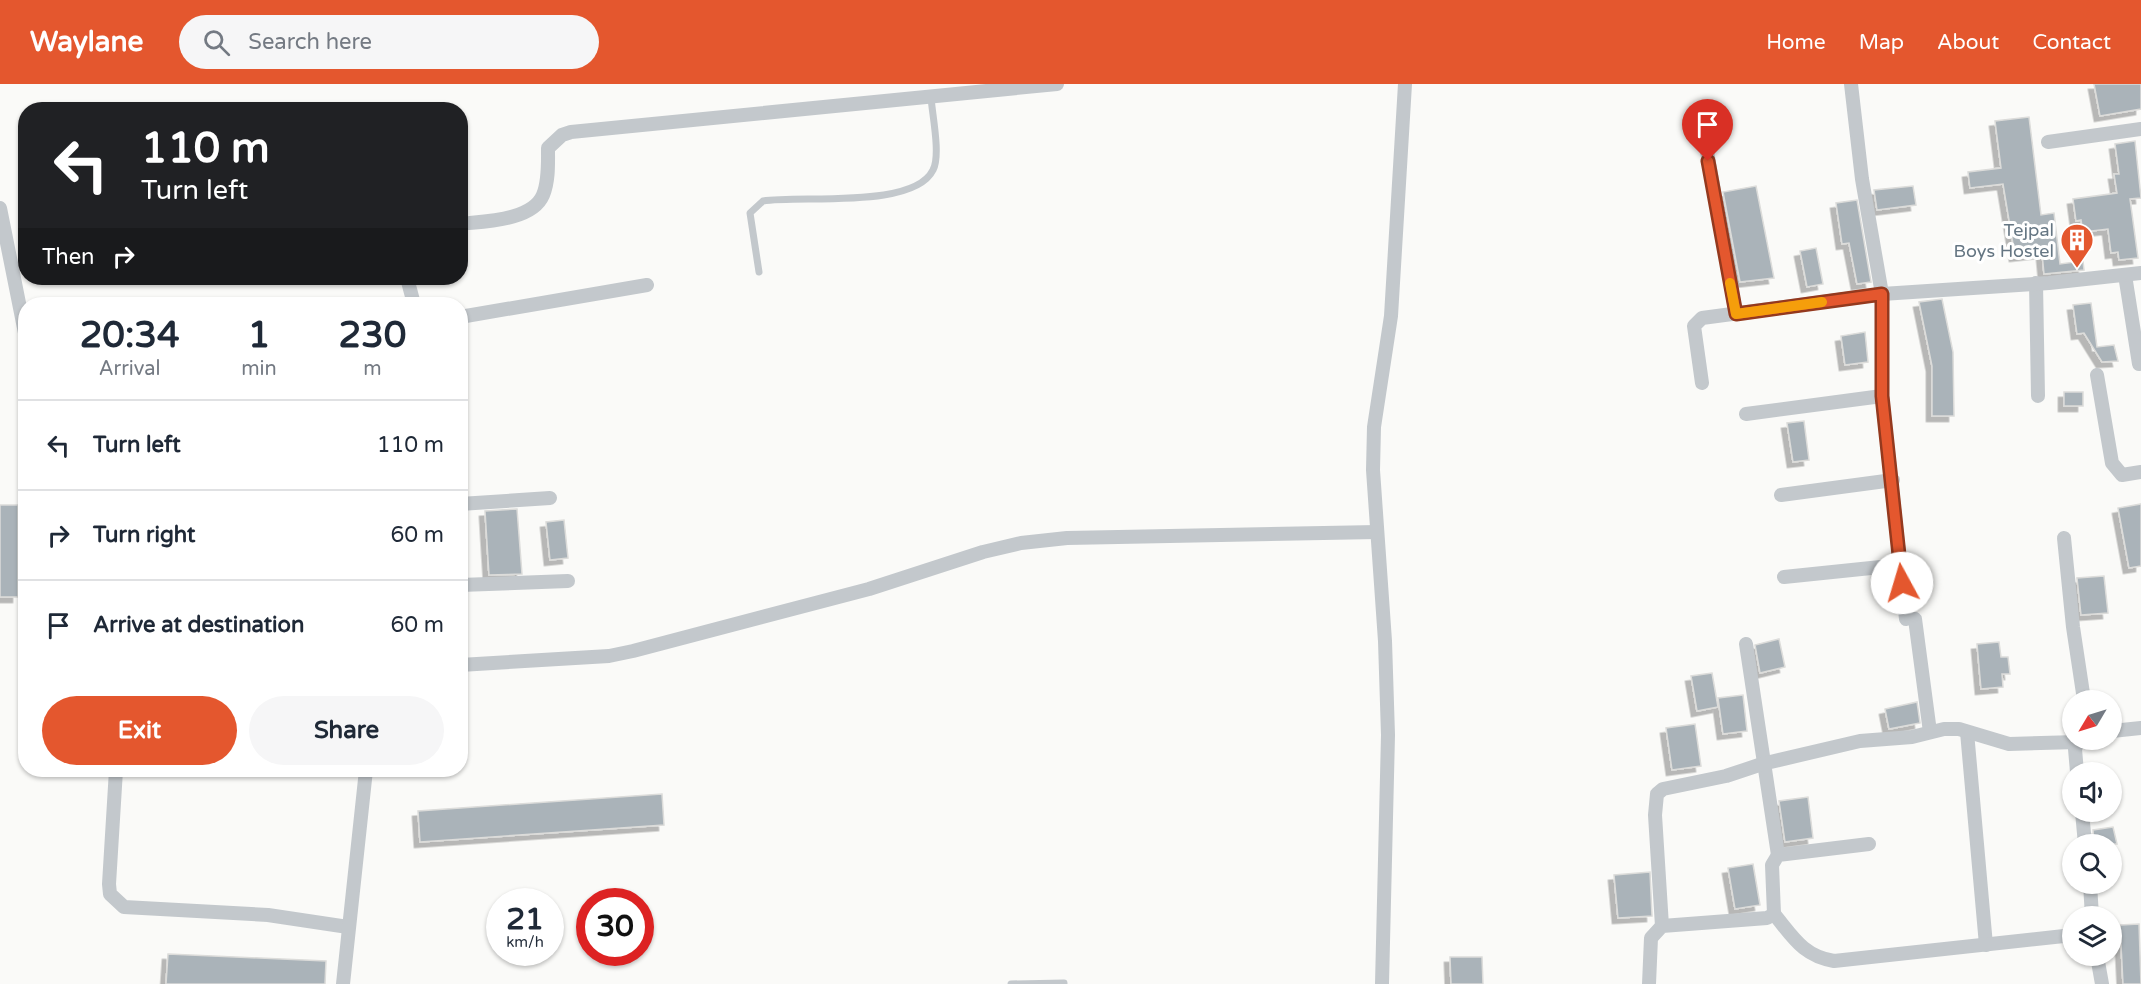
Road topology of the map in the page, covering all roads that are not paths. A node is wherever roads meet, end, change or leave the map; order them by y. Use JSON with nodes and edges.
{"nodes":[{"id":1,"x":1057,"y":84,"type":"edge"},
{"id":2,"x":1405,"y":84,"type":"edge"},
{"id":3,"x":1851,"y":84,"type":"edge"},
{"id":4,"x":931,"y":97,"type":"junction"},
{"id":5,"x":1701,"y":118,"type":"dead end"},
{"id":6,"x":2141,"y":129,"type":"edge"},
{"id":7,"x":2048,"y":142,"type":"dead end"},
{"id":8,"x":0,"y":208,"type":"edge"},
{"id":9,"x":468,"y":223,"type":"edge"},
{"id":10,"x":759,"y":272,"type":"dead end"},
{"id":11,"x":2141,"y":273,"type":"edge"},
{"id":12,"x":2125,"y":276,"type":"junction"},
{"id":13,"x":2037,"y":283,"type":"junction"},
{"id":14,"x":647,"y":285,"type":"dead end"},
{"id":15,"x":1882,"y":294,"type":"junction"},
{"id":16,"x":18,"y":298,"type":"edge"},
{"id":17,"x":1736,"y":314,"type":"junction"},
{"id":18,"x":468,"y":316,"type":"edge"},
{"id":19,"x":2139,"y":364,"type":"dead end"},
{"id":20,"x":2097,"y":375,"type":"dead end"},
{"id":21,"x":1702,"y":383,"type":"dead end"},
{"id":22,"x":1882,"y":396,"type":"junction"},
{"id":23,"x":2038,"y":396,"type":"dead end"},
{"id":24,"x":1746,"y":414,"type":"dead end"},
{"id":25,"x":2141,"y":472,"type":"edge"},
{"id":26,"x":1893,"y":480,"type":"junction"},
{"id":27,"x":1781,"y":495,"type":"dead end"},
{"id":28,"x":550,"y":498,"type":"dead end"},
{"id":29,"x":468,"y":503,"type":"edge"},
{"id":30,"x":1377,"y":532,"type":"junction"},
{"id":31,"x":2064,"y":538,"type":"dead end"},
{"id":32,"x":1900,"y":565,"type":"junction"},
{"id":33,"x":1784,"y":577,"type":"dead end"},
{"id":34,"x":568,"y":581,"type":"dead end"},
{"id":35,"x":468,"y":585,"type":"edge"},
{"id":36,"x":1746,"y":644,"type":"dead end"},
{"id":37,"x":468,"y":664,"type":"edge"},
{"id":38,"x":2082,"y":690,"type":"edge"},
{"id":39,"x":2141,"y":728,"type":"edge"},
{"id":40,"x":2122,"y":730,"type":"edge"},
{"id":41,"x":1930,"y":732,"type":"junction"},
{"id":42,"x":1967,"y":732,"type":"junction"},
{"id":43,"x":2062,"y":742,"type":"edge"},
{"id":44,"x":1762,"y":764,"type":"junction"},
{"id":45,"x":116,"y":777,"type":"edge"},
{"id":46,"x":366,"y":777,"type":"edge"},
{"id":47,"x":1869,"y":844,"type":"dead end"},
{"id":48,"x":1778,"y":855,"type":"junction"},
{"id":49,"x":1774,"y":914,"type":"junction"},
{"id":50,"x":1662,"y":926,"type":"junction"},
{"id":51,"x":348,"y":927,"type":"junction"},
{"id":52,"x":2062,"y":936,"type":"edge"},
{"id":53,"x":1986,"y":945,"type":"junction"},
{"id":54,"x":2099,"y":966,"type":"edge"},
{"id":55,"x":1064,"y":982,"type":"dead end"},
{"id":56,"x":343,"y":984,"type":"edge"},
{"id":57,"x":1011,"y":984,"type":"edge"},
{"id":58,"x":1382,"y":984,"type":"edge"},
{"id":59,"x":1649,"y":984,"type":"edge"},
{"id":60,"x":2102,"y":984,"type":"edge"}],
"edges":[{"from":1,"to":4,"type":"street"},
{"from":2,"to":30,"type":"street"},
{"from":3,"to":15,"type":"street"},
{"from":4,"to":9,"type":"street"},
{"from":4,"to":10,"type":"lane"},
{"from":5,"to":17,"type":"street"},
{"from":6,"to":7,"type":"street"},
{"from":8,"to":16,"type":"street"},
{"from":11,"to":12,"type":"street"},
{"from":12,"to":13,"type":"street"},
{"from":12,"to":19,"type":"street"},
{"from":13,"to":15,"type":"street"},
{"from":13,"to":23,"type":"street"},
{"from":14,"to":18,"type":"street"},
{"from":15,"to":17,"type":"street"},
{"from":15,"to":22,"type":"street"},
{"from":17,"to":21,"type":"street"},
{"from":20,"to":25,"type":"street"},
{"from":22,"to":24,"type":"street"},
{"from":22,"to":26,"type":"street"},
{"from":26,"to":27,"type":"street"},
{"from":26,"to":32,"type":"street"},
{"from":28,"to":29,"type":"street"},
{"from":30,"to":37,"type":"street"},
{"from":30,"to":58,"type":"street"},
{"from":31,"to":38,"type":"street"},
{"from":32,"to":33,"type":"street"},
{"from":32,"to":41,"type":"street"},
{"from":34,"to":35,"type":"street"},
{"from":36,"to":44,"type":"street"},
{"from":39,"to":40,"type":"street"},
{"from":41,"to":42,"type":"street"},
{"from":41,"to":44,"type":"street"},
{"from":42,"to":43,"type":"street"},
{"from":42,"to":53,"type":"street"},
{"from":44,"to":48,"type":"street"},
{"from":44,"to":50,"type":"street"},
{"from":45,"to":51,"type":"street"},
{"from":46,"to":51,"type":"street"},
{"from":47,"to":48,"type":"street"},
{"from":48,"to":49,"type":"street"},
{"from":49,"to":50,"type":"street"},
{"from":49,"to":53,"type":"street"},
{"from":50,"to":59,"type":"street"},
{"from":51,"to":56,"type":"street"},
{"from":52,"to":53,"type":"street"},
{"from":54,"to":60,"type":"street"},
{"from":55,"to":57,"type":"lane"}]}
